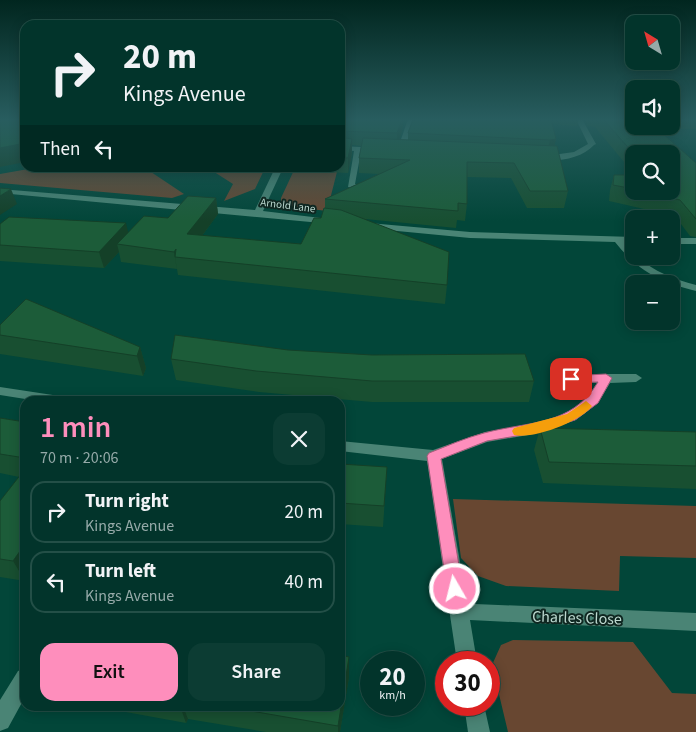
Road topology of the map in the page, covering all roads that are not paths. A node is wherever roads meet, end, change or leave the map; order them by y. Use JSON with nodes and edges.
{"nodes":[{"id":1,"x":357,"y":153,"type":"edge"},
{"id":2,"x":580,"y":153,"type":"edge"},
{"id":3,"x":537,"y":157,"type":"edge"},
{"id":4,"x":277,"y":172,"type":"edge"},
{"id":5,"x":0,"y":191,"type":"edge"},
{"id":6,"x":370,"y":191,"type":"edge"},
{"id":7,"x":258,"y":213,"type":"junction"},
{"id":8,"x":340,"y":223,"type":"edge"},
{"id":9,"x":358,"y":225,"type":"edge"},
{"id":10,"x":618,"y":240,"type":"junction"},
{"id":11,"x":625,"y":240,"type":"edge"},
{"id":12,"x":680,"y":241,"type":"edge"},
{"id":13,"x":696,"y":241,"type":"edge"},
{"id":14,"x":696,"y":288,"type":"edge"},
{"id":15,"x":606,"y":378,"type":"junction"},
{"id":16,"x":636,"y":378,"type":"dead end"},
{"id":17,"x":571,"y":379,"type":"dead end"},
{"id":18,"x":0,"y":391,"type":"edge"},
{"id":19,"x":33,"y":396,"type":"edge"},
{"id":20,"x":345,"y":447,"type":"edge"},
{"id":21,"x":434,"y":456,"type":"junction"},
{"id":22,"x":458,"y":608,"type":"junction"},
{"id":23,"x":696,"y":622,"type":"edge"},
{"id":24,"x":465,"y":651,"type":"edge"},
{"id":25,"x":20,"y":686,"type":"edge"},
{"id":26,"x":476,"y":716,"type":"edge"},
{"id":27,"x":0,"y":720,"type":"edge"},
{"id":28,"x":479,"y":732,"type":"edge"}],
"edges":[{"from":1,"to":6,"type":"street"},
{"from":2,"to":3,"type":"street"},
{"from":4,"to":7,"type":"street"},
{"from":5,"to":7,"type":"street","name":"Arnold Lane"},
{"from":7,"to":8,"type":"street","name":"Arnold Lane"},
{"from":9,"to":10,"type":"street"},
{"from":10,"to":11,"type":"street"},
{"from":10,"to":14,"type":"street"},
{"from":12,"to":13,"type":"street"},
{"from":15,"to":16,"type":"street"},
{"from":15,"to":17,"type":"street"},
{"from":15,"to":21,"type":"street"},
{"from":18,"to":19,"type":"street"},
{"from":20,"to":21,"type":"street"},
{"from":21,"to":22,"type":"street"},
{"from":22,"to":23,"type":"street","name":"Charles Close"},
{"from":22,"to":24,"type":"street"},
{"from":25,"to":27,"type":"street"},
{"from":26,"to":28,"type":"street"}]}
